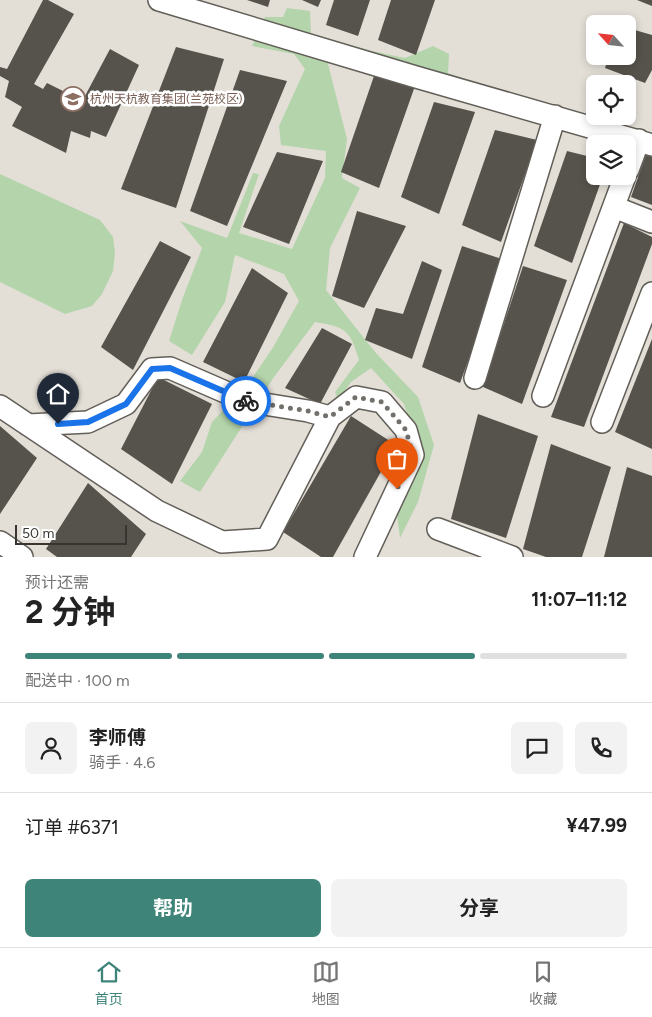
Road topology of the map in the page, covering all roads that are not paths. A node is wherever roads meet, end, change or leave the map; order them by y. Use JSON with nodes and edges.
{"nodes":[{"id":1,"x":159,"y":0,"type":"edge"},
{"id":2,"x":555,"y":116,"type":"junction"},
{"id":3,"x":645,"y":142,"type":"edge"},
{"id":4,"x":636,"y":157,"type":"edge"},
{"id":5,"x":622,"y":185,"type":"edge"},
{"id":6,"x":614,"y":207,"type":"junction"},
{"id":7,"x":652,"y":222,"type":"edge"},
{"id":8,"x":652,"y":293,"type":"edge"},
{"id":9,"x":647,"y":323,"type":"edge"},
{"id":10,"x":475,"y":378,"type":"dead end"},
{"id":11,"x":543,"y":396,"type":"dead end"},
{"id":12,"x":0,"y":406,"type":"edge"},
{"id":13,"x":330,"y":417,"type":"junction"},
{"id":14,"x":602,"y":422,"type":"dead end"},
{"id":15,"x":28,"y":425,"type":"junction"},
{"id":16,"x":438,"y":529,"type":"dead end"},
{"id":17,"x":267,"y":539,"type":"junction"},
{"id":18,"x":0,"y":542,"type":"edge"},
{"id":19,"x":22,"y":557,"type":"edge"},
{"id":20,"x":255,"y":557,"type":"edge"},
{"id":21,"x":365,"y":557,"type":"edge"},
{"id":22,"x":512,"y":557,"type":"edge"}],
"edges":[{"from":1,"to":2,"type":"street"},
{"from":2,"to":3,"type":"street"},
{"from":2,"to":10,"type":"street"},
{"from":3,"to":4,"type":"street"},
{"from":5,"to":6,"type":"street"},
{"from":6,"to":7,"type":"street"},
{"from":6,"to":11,"type":"street"},
{"from":8,"to":9,"type":"street"},
{"from":9,"to":14,"type":"street"},
{"from":12,"to":15,"type":"street"},
{"from":13,"to":15,"type":"street"},
{"from":13,"to":17,"type":"street"},
{"from":13,"to":21,"type":"street"},
{"from":15,"to":17,"type":"street"},
{"from":16,"to":22,"type":"street"},
{"from":17,"to":20,"type":"street"},
{"from":18,"to":19,"type":"street"}]}
